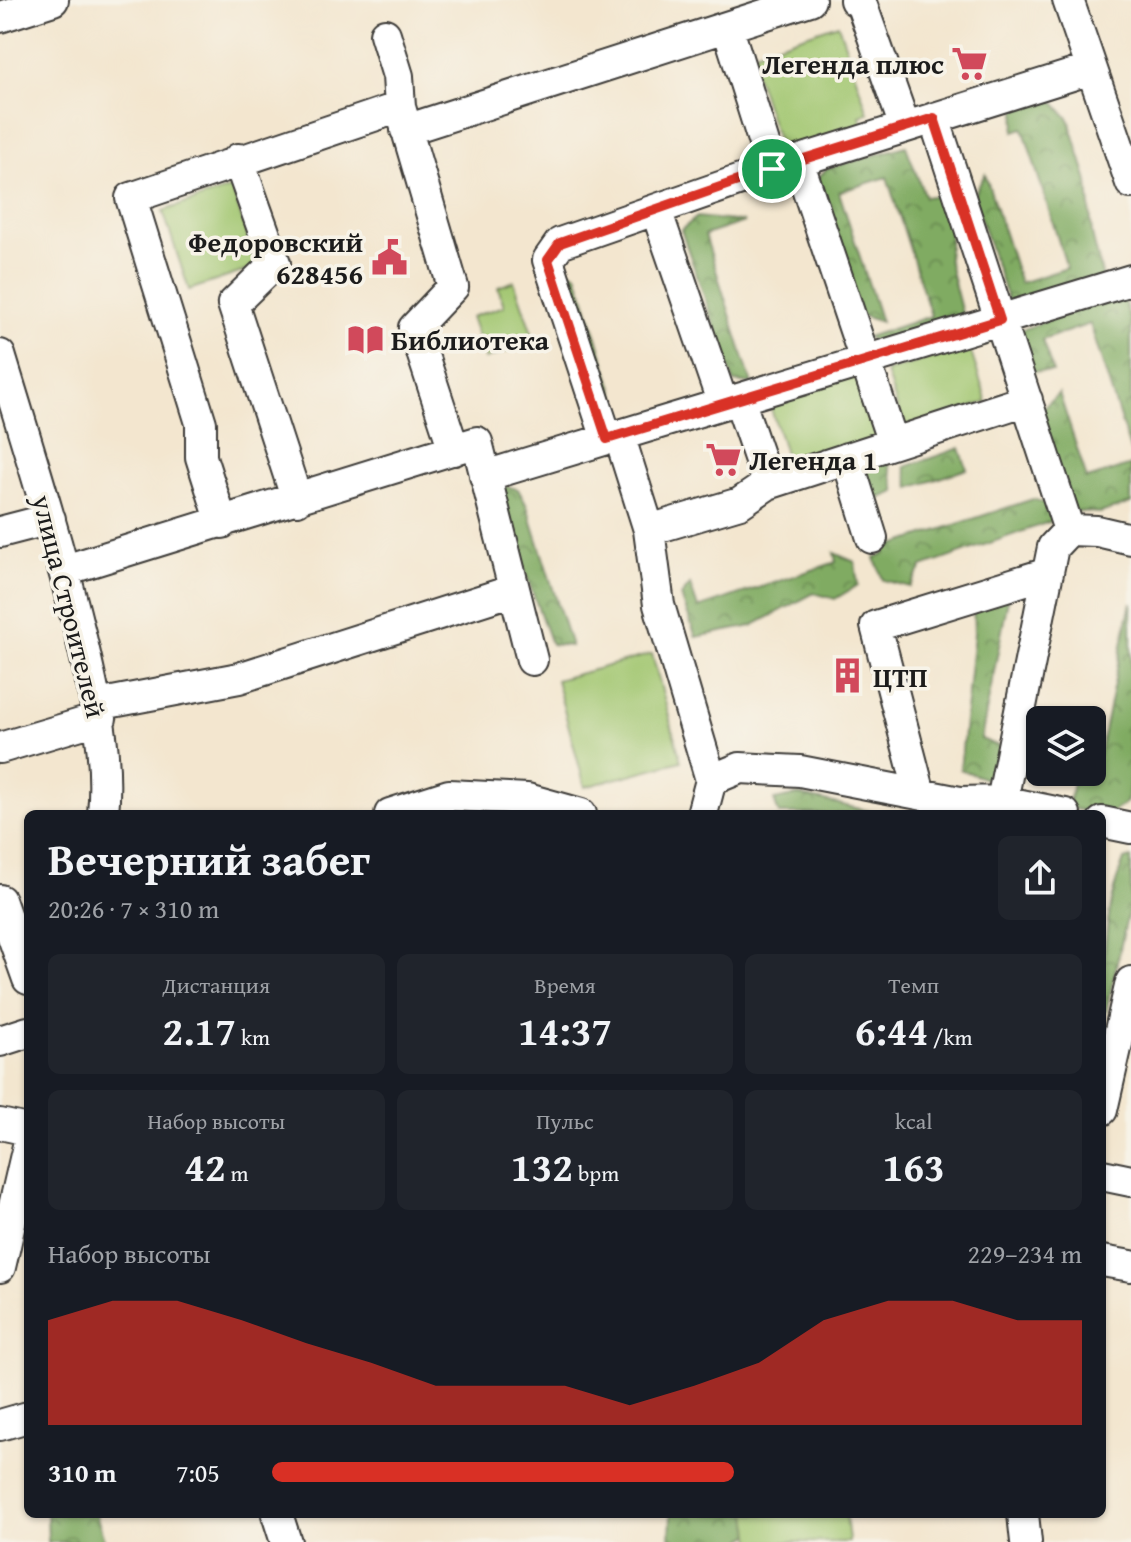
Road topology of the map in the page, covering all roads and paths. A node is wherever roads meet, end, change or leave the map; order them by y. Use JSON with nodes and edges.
{"nodes":[{"id":1,"x":53,"y":0,"type":"edge"},
{"id":2,"x":810,"y":0,"type":"edge"},
{"id":3,"x":855,"y":0,"type":"edge"},
{"id":4,"x":1068,"y":0,"type":"edge"},
{"id":5,"x":0,"y":17,"type":"edge"},
{"id":6,"x":740,"y":17,"type":"edge"},
{"id":7,"x":385,"y":34,"type":"dead end"},
{"id":8,"x":1091,"y":69,"type":"junction"},
{"id":9,"x":934,"y":118,"type":"junction"},
{"id":10,"x":403,"y":119,"type":"junction"},
{"id":11,"x":905,"y":127,"type":"junction"},
{"id":12,"x":238,"y":159,"type":"junction"},
{"id":13,"x":785,"y":165,"type":"junction"},
{"id":14,"x":1131,"y":183,"type":"edge"},
{"id":15,"x":656,"y":210,"type":"junction"},
{"id":16,"x":1131,"y":280,"type":"edge"},
{"id":17,"x":1000,"y":320,"type":"junction"},
{"id":18,"x":0,"y":355,"type":"edge"},
{"id":19,"x":865,"y":361,"type":"junction"},
{"id":20,"x":1027,"y":400,"type":"junction"},
{"id":21,"x":731,"y":401,"type":"junction"},
{"id":22,"x":613,"y":437,"type":"junction"},
{"id":23,"x":893,"y":443,"type":"junction"},
{"id":24,"x":454,"y":450,"type":"junction"},
{"id":25,"x":847,"y":458,"type":"junction"},
{"id":26,"x":485,"y":476,"type":"junction"},
{"id":27,"x":768,"y":484,"type":"junction"},
{"id":28,"x":297,"y":500,"type":"junction"},
{"id":29,"x":50,"y":519,"type":"junction"},
{"id":30,"x":222,"y":523,"type":"junction"},
{"id":31,"x":649,"y":530,"type":"junction"},
{"id":32,"x":1069,"y":530,"type":"junction"},
{"id":33,"x":0,"y":532,"type":"edge"},
{"id":34,"x":872,"y":538,"type":"dead end"},
{"id":35,"x":1131,"y":539,"type":"edge"},
{"id":36,"x":65,"y":570,"type":"junction"},
{"id":37,"x":1048,"y":573,"type":"junction"},
{"id":38,"x":514,"y":590,"type":"junction"},
{"id":39,"x":532,"y":660,"type":"dead end"},
{"id":40,"x":99,"y":712,"type":"junction"},
{"id":41,"x":0,"y":748,"type":"edge"},
{"id":42,"x":711,"y":780,"type":"junction"},
{"id":43,"x":920,"y":794,"type":"junction"},
{"id":44,"x":1002,"y":801,"type":"junction"},
{"id":45,"x":103,"y":810,"type":"edge"},
{"id":46,"x":402,"y":810,"type":"edge"},
{"id":47,"x":567,"y":810,"type":"edge"},
{"id":48,"x":703,"y":810,"type":"edge"},
{"id":49,"x":1046,"y":810,"type":"edge"},
{"id":50,"x":1106,"y":823,"type":"edge"},
{"id":51,"x":1131,"y":828,"type":"edge"},
{"id":52,"x":0,"y":900,"type":"edge"},
{"id":53,"x":24,"y":968,"type":"edge"},
{"id":54,"x":1131,"y":982,"type":"edge"},
{"id":55,"x":24,"y":1033,"type":"edge"},
{"id":56,"x":0,"y":1041,"type":"edge"},
{"id":57,"x":1106,"y":1070,"type":"edge"},
{"id":58,"x":0,"y":1124,"type":"edge"},
{"id":59,"x":24,"y":1129,"type":"edge"},
{"id":60,"x":24,"y":1162,"type":"edge"},
{"id":61,"x":1106,"y":1176,"type":"edge"},
{"id":62,"x":1131,"y":1181,"type":"edge"},
{"id":63,"x":1,"y":1255,"type":"edge"},
{"id":64,"x":1106,"y":1262,"type":"edge"},
{"id":65,"x":1131,"y":1266,"type":"edge"},
{"id":66,"x":24,"y":1418,"type":"edge"},
{"id":67,"x":0,"y":1425,"type":"edge"},
{"id":68,"x":278,"y":1518,"type":"edge"},
{"id":69,"x":1023,"y":1518,"type":"edge"},
{"id":70,"x":286,"y":1542,"type":"edge"},
{"id":71,"x":1026,"y":1542,"type":"edge"}],
"edges":[{"from":1,"to":5,"type":"street"},
{"from":2,"to":6,"type":"street"},
{"from":3,"to":11,"type":"street"},
{"from":4,"to":8,"type":"street"},
{"from":6,"to":10,"type":"street"},
{"from":6,"to":13,"type":"street"},
{"from":7,"to":10,"type":"street"},
{"from":8,"to":9,"type":"street"},
{"from":8,"to":14,"type":"street"},
{"from":9,"to":11,"type":"street"},
{"from":9,"to":17,"type":"street"},
{"from":10,"to":12,"type":"street"},
{"from":10,"to":24,"type":"street"},
{"from":11,"to":13,"type":"street"},
{"from":12,"to":28,"type":"street"},
{"from":12,"to":30,"type":"street"},
{"from":13,"to":15,"type":"street"},
{"from":13,"to":19,"type":"street"},
{"from":15,"to":21,"type":"street"},
{"from":15,"to":22,"type":"street"},
{"from":16,"to":17,"type":"street"},
{"from":17,"to":19,"type":"street"},
{"from":17,"to":20,"type":"street"},
{"from":18,"to":29,"type":"street","name":"улица Строителей"},
{"from":19,"to":21,"type":"street"},
{"from":19,"to":23,"type":"street"},
{"from":20,"to":23,"type":"street"},
{"from":20,"to":32,"type":"street"},
{"from":21,"to":22,"type":"street"},
{"from":21,"to":27,"type":"street"},
{"from":22,"to":26,"type":"street"},
{"from":22,"to":31,"type":"street"},
{"from":23,"to":25,"type":"street"},
{"from":24,"to":26,"type":"street"},
{"from":24,"to":28,"type":"street"},
{"from":25,"to":27,"type":"street"},
{"from":25,"to":34,"type":"street"},
{"from":26,"to":38,"type":"street"},
{"from":27,"to":31,"type":"street"},
{"from":28,"to":30,"type":"street"},
{"from":29,"to":33,"type":"street"},
{"from":29,"to":36,"type":"street","name":"улица Строителей"},
{"from":30,"to":36,"type":"street"},
{"from":31,"to":42,"type":"street"},
{"from":32,"to":35,"type":"street"},
{"from":32,"to":37,"type":"street"},
{"from":36,"to":40,"type":"street","name":"улица Строителей"},
{"from":37,"to":43,"type":"street"},
{"from":37,"to":44,"type":"street"},
{"from":38,"to":39,"type":"street"},
{"from":38,"to":40,"type":"street"},
{"from":40,"to":41,"type":"street"},
{"from":40,"to":45,"type":"street","name":"улица Строителей"},
{"from":42,"to":43,"type":"street"},
{"from":42,"to":48,"type":"street"},
{"from":43,"to":44,"type":"street"},
{"from":44,"to":49,"type":"street"},
{"from":46,"to":47,"type":"street"},
{"from":50,"to":51,"type":"street"},
{"from":52,"to":53,"type":"street"},
{"from":54,"to":57,"type":"street"},
{"from":55,"to":56,"type":"street"},
{"from":58,"to":59,"type":"street"},
{"from":60,"to":63,"type":"street"},
{"from":61,"to":62,"type":"street"},
{"from":64,"to":65,"type":"street"},
{"from":66,"to":67,"type":"street"},
{"from":68,"to":70,"type":"street"},
{"from":69,"to":71,"type":"street"}]}
